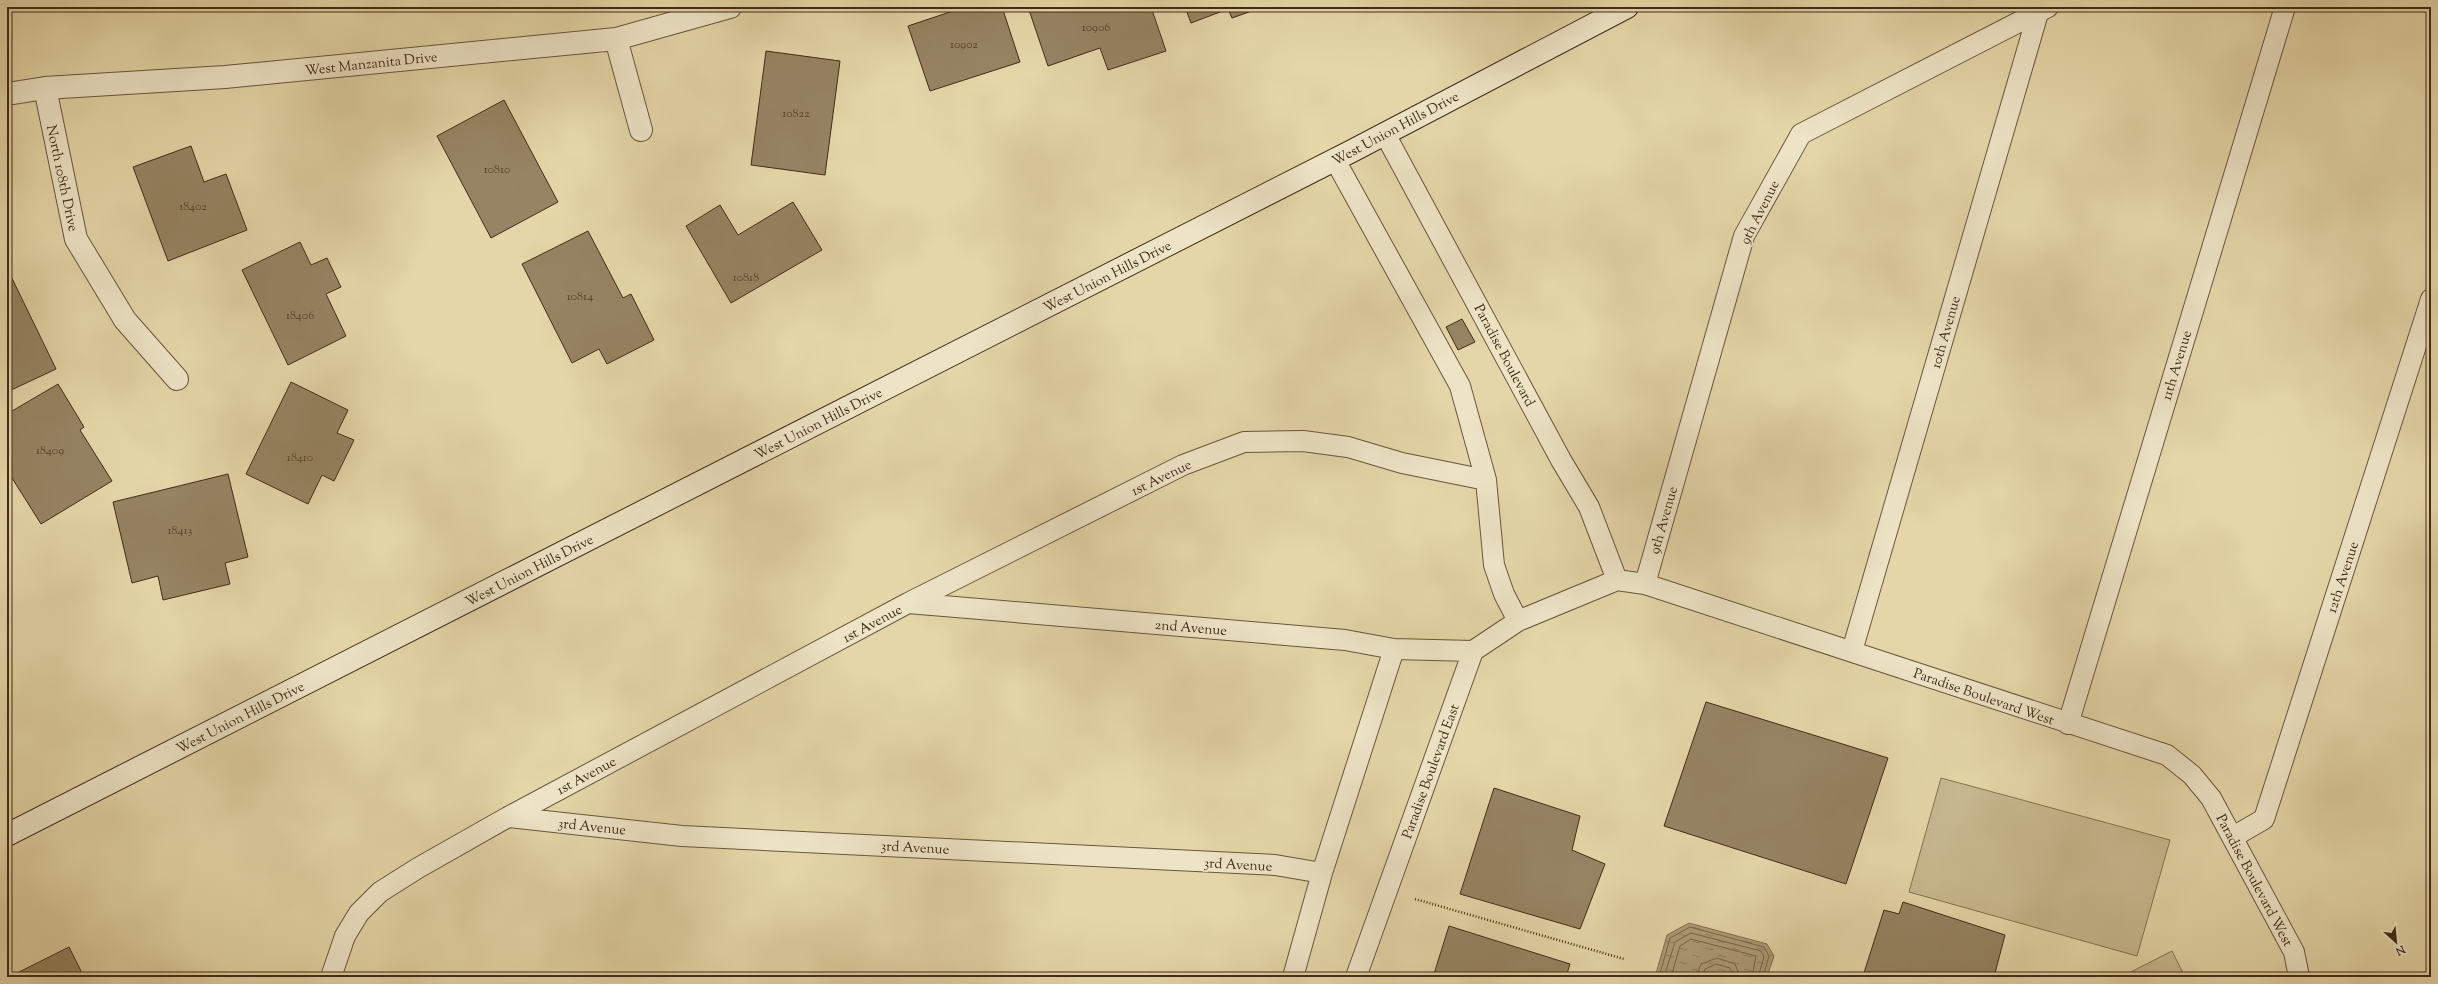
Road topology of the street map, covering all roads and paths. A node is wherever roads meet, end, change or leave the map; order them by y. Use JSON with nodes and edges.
{"nodes":[{"id":1,"x":730,"y":7,"type":"edge"},
{"id":2,"x":1627,"y":7,"type":"edge"},
{"id":3,"x":2285,"y":7,"type":"edge"},
{"id":4,"x":2043,"y":10,"type":"edge"},
{"id":5,"x":616,"y":39,"type":"junction"},
{"id":6,"x":45,"y":88,"type":"junction"},
{"id":7,"x":7,"y":94,"type":"edge"},
{"id":8,"x":641,"y":130,"type":"dead end"},
{"id":9,"x":1385,"y":134,"type":"junction"},
{"id":10,"x":1335,"y":160,"type":"junction"},
{"id":11,"x":2431,"y":300,"type":"edge"},
{"id":12,"x":176,"y":379,"type":"dead end"},
{"id":13,"x":1486,"y":480,"type":"junction"},
{"id":14,"x":1616,"y":580,"type":"junction"},
{"id":15,"x":1644,"y":584,"type":"junction"},
{"id":16,"x":908,"y":603,"type":"junction"},
{"id":17,"x":1518,"y":621,"type":"junction"},
{"id":18,"x":1394,"y":649,"type":"junction"},
{"id":19,"x":1473,"y":651,"type":"junction"},
{"id":20,"x":1852,"y":651,"type":"junction"},
{"id":21,"x":2068,"y":724,"type":"junction"},
{"id":22,"x":508,"y":817,"type":"junction"},
{"id":23,"x":7,"y":835,"type":"edge"},
{"id":24,"x":2233,"y":838,"type":"junction"},
{"id":25,"x":1322,"y":873,"type":"junction"},
{"id":26,"x":1386,"y":890,"type":"junction"},
{"id":27,"x":1624,"y":959,"type":"dead end"},
{"id":28,"x":331,"y":977,"type":"edge"},
{"id":29,"x":1293,"y":977,"type":"edge"},
{"id":30,"x":1356,"y":977,"type":"edge"},
{"id":31,"x":2299,"y":977,"type":"edge"}],
"edges":[{"from":1,"to":5,"type":"main road","name":"West Manzanita Drive"},
{"from":2,"to":9,"type":"main road","name":"West Union Hills Drive"},
{"from":3,"to":21,"type":"lane","name":"11th Avenue"},
{"from":4,"to":15,"type":"lane","name":"9th Avenue"},
{"from":4,"to":20,"type":"lane","name":"10th Avenue"},
{"from":5,"to":6,"type":"main road","name":"West Manzanita Drive"},
{"from":5,"to":8,"type":"main road"},
{"from":6,"to":7,"type":"main road","name":"West Manzanita Drive"},
{"from":6,"to":12,"type":"main road","name":"North 108th Drive"},
{"from":9,"to":10,"type":"main road","name":"West Union Hills Drive"},
{"from":9,"to":14,"type":"lane","name":"Paradise Boulevard"},
{"from":10,"to":13,"type":"lane"},
{"from":10,"to":23,"type":"main road","name":"West Union Hills Drive"},
{"from":11,"to":24,"type":"lane","name":"12th Avenue"},
{"from":13,"to":16,"type":"lane","name":"1st Avenue"},
{"from":13,"to":17,"type":"lane"},
{"from":14,"to":15,"type":"lane","name":"Paradise Boulevard West"},
{"from":14,"to":17,"type":"lane"},
{"from":15,"to":20,"type":"lane","name":"Paradise Boulevard West"},
{"from":16,"to":18,"type":"lane","name":"2nd Avenue"},
{"from":16,"to":22,"type":"lane","name":"1st Avenue"},
{"from":17,"to":19,"type":"lane"},
{"from":18,"to":19,"type":"lane","name":"2nd Avenue"},
{"from":18,"to":25,"type":"lane"},
{"from":19,"to":26,"type":"lane","name":"Paradise Boulevard East"},
{"from":20,"to":21,"type":"lane","name":"Paradise Boulevard West"},
{"from":21,"to":24,"type":"lane","name":"Paradise Boulevard West"},
{"from":22,"to":25,"type":"lane","name":"3rd Avenue"},
{"from":22,"to":28,"type":"lane","name":"1st Avenue"},
{"from":24,"to":31,"type":"lane","name":"Paradise Boulevard West"},
{"from":25,"to":29,"type":"lane"},
{"from":26,"to":27,"type":"path"},
{"from":26,"to":30,"type":"lane","name":"Paradise Boulevard East"}]}
